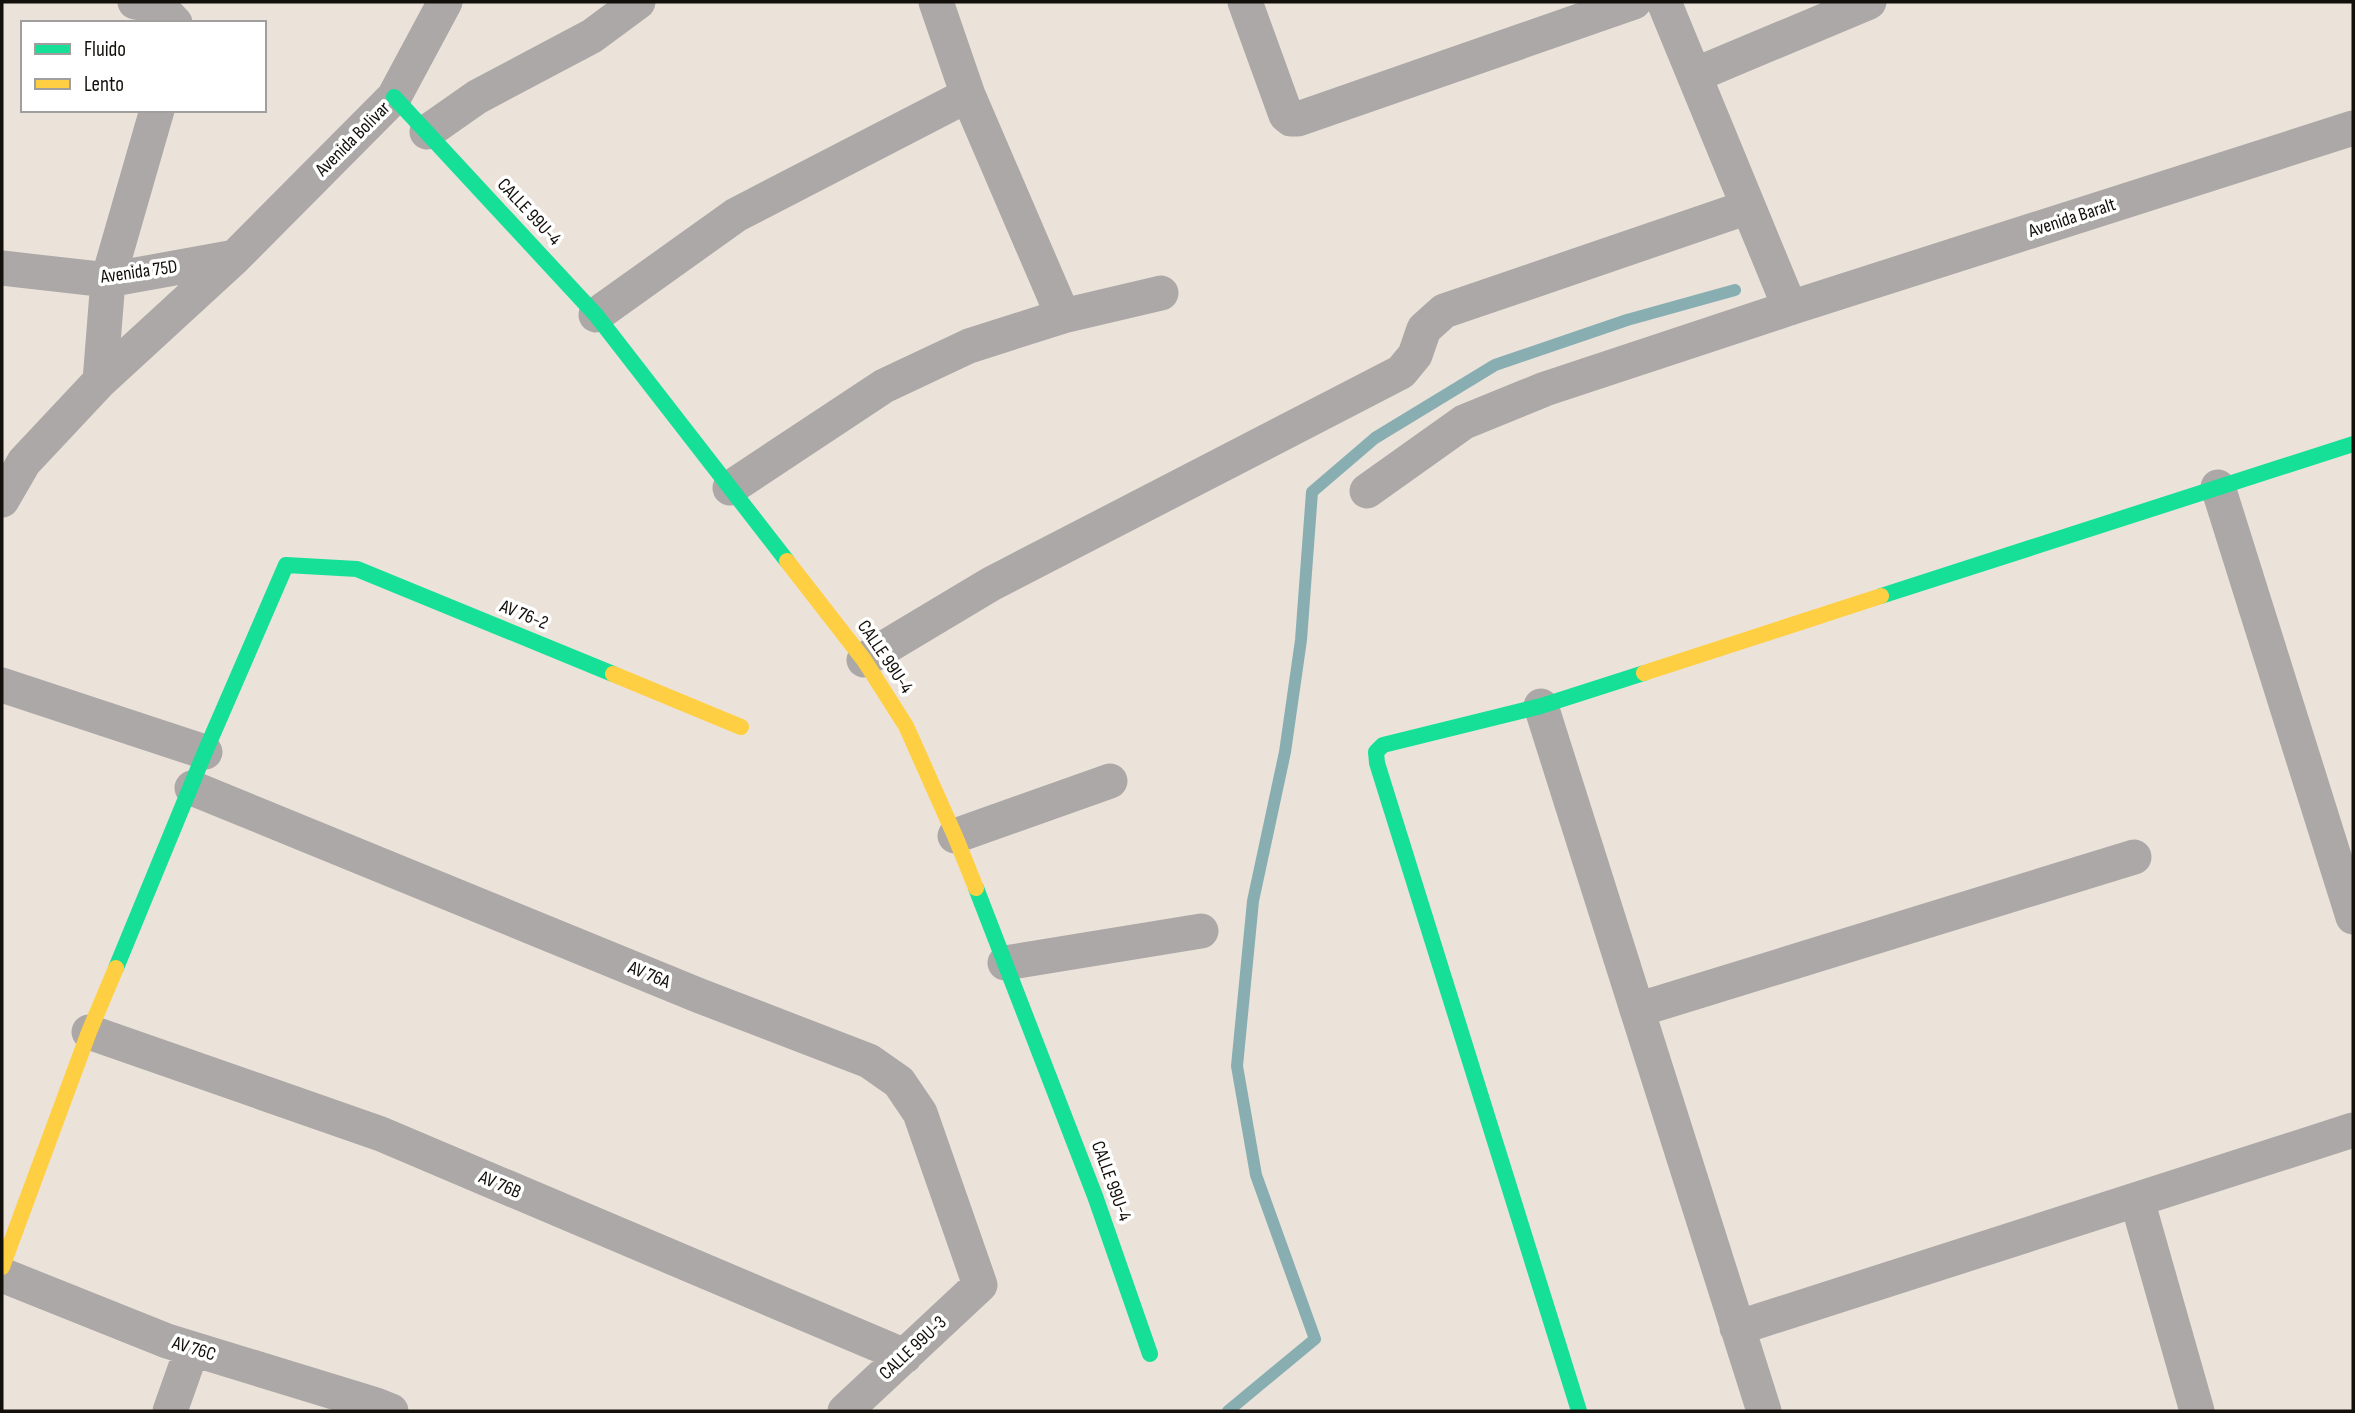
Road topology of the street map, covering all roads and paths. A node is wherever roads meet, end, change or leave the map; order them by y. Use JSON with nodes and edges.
{"nodes":[{"id":1,"x":135,"y":2,"type":"edge"},
{"id":2,"x":445,"y":2,"type":"edge"},
{"id":3,"x":638,"y":2,"type":"edge"},
{"id":4,"x":936,"y":2,"type":"edge"},
{"id":5,"x":1245,"y":2,"type":"edge"},
{"id":6,"x":1634,"y":2,"type":"edge"},
{"id":7,"x":1664,"y":2,"type":"edge"},
{"id":8,"x":1869,"y":2,"type":"edge"},
{"id":9,"x":173,"y":21,"type":"edge"},
{"id":10,"x":1695,"y":75,"type":"junction"},
{"id":11,"x":968,"y":95,"type":"junction"},
{"id":12,"x":394,"y":97,"type":"junction"},
{"id":13,"x":156,"y":112,"type":"edge"},
{"id":14,"x":2353,"y":128,"type":"edge"},
{"id":15,"x":427,"y":132,"type":"junction"},
{"id":16,"x":1748,"y":207,"type":"junction"},
{"id":17,"x":235,"y":257,"type":"junction"},
{"id":18,"x":2,"y":268,"type":"edge"},
{"id":19,"x":108,"y":280,"type":"junction"},
{"id":20,"x":1161,"y":293,"type":"dead end"},
{"id":21,"x":1790,"y":308,"type":"junction"},
{"id":22,"x":596,"y":316,"type":"junction"},
{"id":23,"x":1063,"y":316,"type":"junction"},
{"id":24,"x":100,"y":380,"type":"junction"},
{"id":25,"x":2353,"y":444,"type":"edge"},
{"id":26,"x":2218,"y":487,"type":"junction"},
{"id":27,"x":730,"y":488,"type":"junction"},
{"id":28,"x":1367,"y":491,"type":"dead end"},
{"id":29,"x":2,"y":500,"type":"edge"},
{"id":30,"x":864,"y":660,"type":"junction"},
{"id":31,"x":2,"y":685,"type":"edge"},
{"id":32,"x":1541,"y":705,"type":"junction"},
{"id":33,"x":741,"y":727,"type":"dead end"},
{"id":34,"x":205,"y":752,"type":"junction"},
{"id":35,"x":1110,"y":781,"type":"dead end"},
{"id":36,"x":192,"y":788,"type":"junction"},
{"id":37,"x":955,"y":836,"type":"junction"},
{"id":38,"x":2134,"y":857,"type":"dead end"},
{"id":39,"x":2353,"y":917,"type":"edge"},
{"id":40,"x":1201,"y":931,"type":"dead end"},
{"id":41,"x":1004,"y":963,"type":"junction"},
{"id":42,"x":1637,"y":1010,"type":"junction"},
{"id":43,"x":89,"y":1032,"type":"junction"},
{"id":44,"x":2353,"y":1130,"type":"edge"},
{"id":45,"x":2137,"y":1200,"type":"junction"},
{"id":46,"x":2,"y":1267,"type":"edge"},
{"id":47,"x":2,"y":1275,"type":"edge"},
{"id":48,"x":980,"y":1285,"type":"joint"},
{"id":49,"x":1737,"y":1328,"type":"junction"},
{"id":50,"x":192,"y":1349,"type":"junction"},
{"id":51,"x":1150,"y":1354,"type":"dead end"},
{"id":52,"x":905,"y":1356,"type":"junction"},
{"id":53,"x":170,"y":1411,"type":"edge"},
{"id":54,"x":391,"y":1411,"type":"edge"},
{"id":55,"x":845,"y":1411,"type":"edge"},
{"id":56,"x":1579,"y":1411,"type":"edge"},
{"id":57,"x":1764,"y":1411,"type":"edge"},
{"id":58,"x":2197,"y":1411,"type":"edge"}],
"edges":[{"from":1,"to":9,"type":"street"},
{"from":2,"to":12,"type":"street","name":"Avenida Bolivar"},
{"from":3,"to":15,"type":"street"},
{"from":4,"to":11,"type":"street"},
{"from":5,"to":6,"type":"street"},
{"from":7,"to":10,"type":"street"},
{"from":8,"to":10,"type":"street"},
{"from":10,"to":16,"type":"street"},
{"from":11,"to":22,"type":"street"},
{"from":11,"to":23,"type":"street"},
{"from":12,"to":15,"type":"street","name":"CALLE 99U-4"},
{"from":12,"to":17,"type":"street","name":"Avenida Bolivar"},
{"from":13,"to":19,"type":"street"},
{"from":14,"to":21,"type":"street","name":"Avenida Baralt"},
{"from":15,"to":22,"type":"street","name":"CALLE 99U-4"},
{"from":16,"to":21,"type":"street"},
{"from":16,"to":30,"type":"street"},
{"from":17,"to":19,"type":"street","name":"Avenida 75D"},
{"from":17,"to":24,"type":"street","name":"Avenida Bolivar"},
{"from":18,"to":19,"type":"street","name":"Avenida 75D"},
{"from":19,"to":24,"type":"street"},
{"from":20,"to":23,"type":"street"},
{"from":21,"to":28,"type":"street","name":"Avenida Baralt"},
{"from":22,"to":27,"type":"street","name":"CALLE 99U-4"},
{"from":23,"to":27,"type":"street"},
{"from":24,"to":29,"type":"street","name":"Avenida Bolivar"},
{"from":25,"to":26,"type":"street"},
{"from":26,"to":32,"type":"street"},
{"from":26,"to":39,"type":"street"},
{"from":27,"to":30,"type":"street","name":"CALLE 99U-4"},
{"from":30,"to":37,"type":"street","name":"CALLE 99U-4"},
{"from":31,"to":34,"type":"street"},
{"from":32,"to":42,"type":"street"},
{"from":32,"to":56,"type":"street"},
{"from":33,"to":34,"type":"street","name":"AV 76-2"},
{"from":34,"to":36,"type":"street"},
{"from":35,"to":37,"type":"street"},
{"from":36,"to":43,"type":"street"},
{"from":36,"to":48,"type":"street","name":"AV 76A"},
{"from":37,"to":41,"type":"street","name":"CALLE 99U-4"},
{"from":38,"to":42,"type":"street"},
{"from":40,"to":41,"type":"street"},
{"from":41,"to":51,"type":"street","name":"CALLE 99U-4"},
{"from":42,"to":49,"type":"street"},
{"from":43,"to":46,"type":"street"},
{"from":43,"to":52,"type":"street","name":"AV 76B"},
{"from":44,"to":45,"type":"street"},
{"from":45,"to":49,"type":"street"},
{"from":45,"to":58,"type":"street"},
{"from":47,"to":50,"type":"street","name":"AV 76C"},
{"from":48,"to":52,"type":"street","name":"CALLE 99U-3"},
{"from":49,"to":57,"type":"street"},
{"from":50,"to":53,"type":"street"},
{"from":50,"to":54,"type":"street","name":"AV 76C"},
{"from":52,"to":55,"type":"street","name":"CALLE 99U-3"}]}
